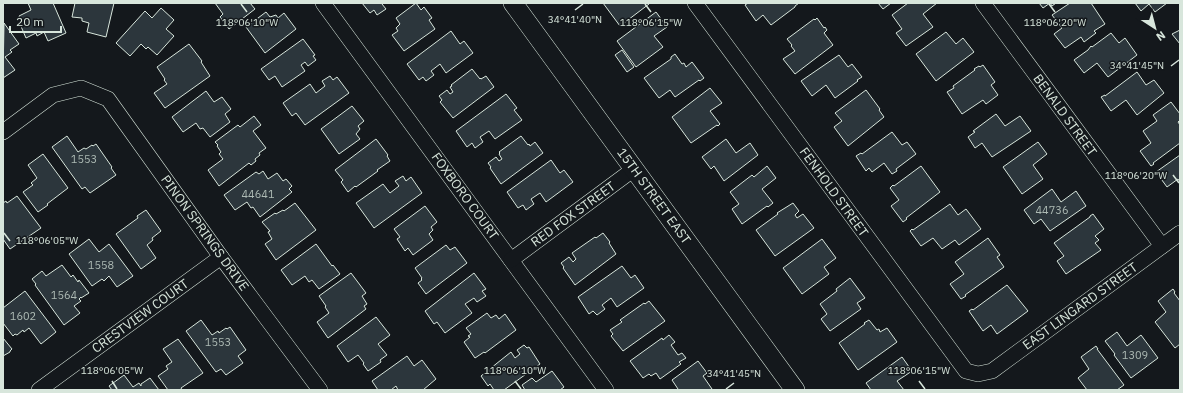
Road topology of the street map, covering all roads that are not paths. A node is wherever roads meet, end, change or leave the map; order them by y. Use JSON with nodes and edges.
{"nodes":[{"id":1,"x":323,"y":3,"type":"edge"},
{"id":2,"x":513,"y":3,"type":"edge"},
{"id":3,"x":694,"y":3,"type":"edge"},
{"id":4,"x":983,"y":3,"type":"edge"},
{"id":5,"x":3,"y":132,"type":"edge"},
{"id":6,"x":634,"y":169,"type":"junction"},
{"id":7,"x":1180,"y":234,"type":"edge"},
{"id":8,"x":1162,"y":246,"type":"junction"},
{"id":9,"x":221,"y":257,"type":"junction"},
{"id":10,"x":511,"y":260,"type":"junction"},
{"id":11,"x":978,"y":374,"type":"joint"},
{"id":12,"x":39,"y":390,"type":"edge"},
{"id":13,"x":320,"y":390,"type":"edge"},
{"id":14,"x":606,"y":390,"type":"edge"},
{"id":15,"x":795,"y":390,"type":"edge"}],
"edges":[{"from":1,"to":10,"type":"street","name":"FOXBORO COURT"},
{"from":2,"to":6,"type":"street","name":"15TH STREET EAST"},
{"from":3,"to":11,"type":"street","name":"FENHOLD STREET"},
{"from":4,"to":8,"type":"street","name":"BENALD STREET"},
{"from":5,"to":9,"type":"street","name":"PINON SPRINGS DRIVE"},
{"from":6,"to":10,"type":"street","name":"RED FOX STREET"},
{"from":6,"to":15,"type":"street","name":"15TH STREET EAST"},
{"from":7,"to":8,"type":"street","name":"EAST LINGARD STREET"},
{"from":8,"to":11,"type":"street","name":"EAST LINGARD STREET"},
{"from":9,"to":12,"type":"street","name":"CRESTVIEW COURT"},
{"from":9,"to":13,"type":"street","name":"PINON SPRINGS DRIVE"},
{"from":10,"to":14,"type":"street","name":"FOXBORO COURT"}]}
